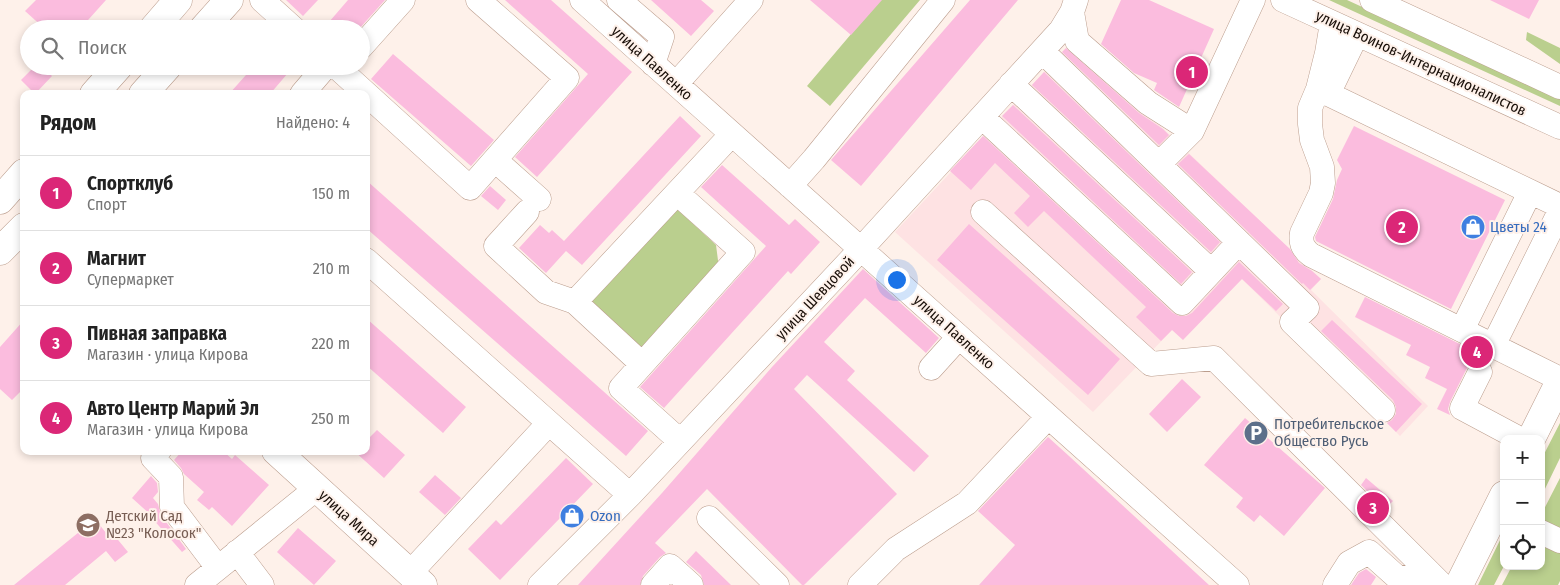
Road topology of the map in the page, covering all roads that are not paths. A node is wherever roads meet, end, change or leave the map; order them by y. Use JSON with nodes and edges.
{"nodes":[{"id":1,"x":178,"y":0,"type":"edge"},
{"id":2,"x":229,"y":0,"type":"edge"},
{"id":3,"x":262,"y":0,"type":"edge"},
{"id":4,"x":403,"y":0,"type":"edge"},
{"id":5,"x":478,"y":0,"type":"edge"},
{"id":6,"x":582,"y":0,"type":"edge"},
{"id":7,"x":619,"y":0,"type":"edge"},
{"id":8,"x":751,"y":0,"type":"edge"},
{"id":9,"x":943,"y":0,"type":"edge"},
{"id":10,"x":1253,"y":0,"type":"edge"},
{"id":11,"x":1282,"y":0,"type":"edge"},
{"id":12,"x":1372,"y":0,"type":"edge"},
{"id":13,"x":1074,"y":6,"type":"edge"},
{"id":14,"x":160,"y":20,"type":"edge"},
{"id":15,"x":211,"y":20,"type":"edge"},
{"id":16,"x":284,"y":20,"type":"edge"},
{"id":17,"x":1332,"y":22,"type":"junction"},
{"id":18,"x":1357,"y":34,"type":"junction"},
{"id":19,"x":370,"y":37,"type":"edge"},
{"id":20,"x":1042,"y":50,"type":"junction"},
{"id":21,"x":653,"y":64,"type":"junction"},
{"id":22,"x":111,"y":75,"type":"edge"},
{"id":23,"x":160,"y":75,"type":"edge"},
{"id":24,"x":327,"y":75,"type":"edge"},
{"id":25,"x":346,"y":75,"type":"edge"},
{"id":26,"x":676,"y":84,"type":"junction"},
{"id":27,"x":1012,"y":84,"type":"junction"},
{"id":28,"x":1560,"y":87,"type":"edge"},
{"id":29,"x":98,"y":90,"type":"edge"},
{"id":30,"x":147,"y":90,"type":"edge"},
{"id":31,"x":307,"y":90,"type":"edge"},
{"id":32,"x":362,"y":90,"type":"edge"},
{"id":33,"x":1323,"y":92,"type":"junction"},
{"id":34,"x":370,"y":97,"type":"edge"},
{"id":35,"x":982,"y":117,"type":"junction"},
{"id":36,"x":1560,"y":127,"type":"edge"},
{"id":37,"x":1192,"y":131,"type":"junction"},
{"id":38,"x":732,"y":134,"type":"junction"},
{"id":39,"x":495,"y":160,"type":"junction"},
{"id":40,"x":1160,"y":163,"type":"junction"},
{"id":41,"x":20,"y":177,"type":"edge"},
{"id":42,"x":790,"y":186,"type":"junction"},
{"id":43,"x":1530,"y":192,"type":"junction"},
{"id":44,"x":677,"y":193,"type":"junction"},
{"id":45,"x":0,"y":199,"type":"edge"},
{"id":46,"x":1560,"y":206,"type":"edge"},
{"id":47,"x":983,"y":212,"type":"dead end"},
{"id":48,"x":1560,"y":212,"type":"edge"},
{"id":49,"x":20,"y":216,"type":"edge"},
{"id":50,"x":20,"y":230,"type":"edge"},
{"id":51,"x":1239,"y":242,"type":"junction"},
{"id":52,"x":861,"y":249,"type":"junction"},
{"id":53,"x":0,"y":251,"type":"edge"},
{"id":54,"x":370,"y":264,"type":"edge"},
{"id":55,"x":1211,"y":272,"type":"junction"},
{"id":56,"x":575,"y":302,"type":"junction"},
{"id":57,"x":1462,"y":330,"type":"junction"},
{"id":58,"x":959,"y":337,"type":"junction"},
{"id":59,"x":1493,"y":346,"type":"junction"},
{"id":60,"x":642,"y":364,"type":"junction"},
{"id":61,"x":931,"y":368,"type":"dead end"},
{"id":62,"x":1480,"y":372,"type":"dead end"},
{"id":63,"x":1560,"y":380,"type":"edge"},
{"id":64,"x":1383,"y":410,"type":"dead end"},
{"id":65,"x":1048,"y":417,"type":"junction"},
{"id":66,"x":549,"y":423,"type":"junction"},
{"id":67,"x":1513,"y":435,"type":"edge"},
{"id":68,"x":1533,"y":435,"type":"edge"},
{"id":69,"x":680,"y":441,"type":"junction"},
{"id":70,"x":156,"y":455,"type":"edge"},
{"id":71,"x":280,"y":455,"type":"edge"},
{"id":72,"x":316,"y":488,"type":"junction"},
{"id":73,"x":630,"y":495,"type":"junction"},
{"id":74,"x":1500,"y":508,"type":"edge"},
{"id":75,"x":710,"y":518,"type":"dead end"},
{"id":76,"x":1545,"y":534,"type":"edge"},
{"id":77,"x":1560,"y":541,"type":"edge"},
{"id":78,"x":238,"y":552,"type":"junction"},
{"id":79,"x":218,"y":568,"type":"junction"},
{"id":80,"x":1435,"y":578,"type":"edge"},
{"id":81,"x":416,"y":579,"type":"edge"},
{"id":82,"x":1231,"y":583,"type":"edge"},
{"id":83,"x":1341,"y":583,"type":"edge"},
{"id":84,"x":196,"y":585,"type":"edge"},
{"id":85,"x":262,"y":585,"type":"edge"},
{"id":86,"x":540,"y":585,"type":"edge"},
{"id":87,"x":653,"y":585,"type":"edge"},
{"id":88,"x":691,"y":585,"type":"edge"},
{"id":89,"x":777,"y":585,"type":"edge"},
{"id":90,"x":860,"y":585,"type":"edge"},
{"id":91,"x":1459,"y":585,"type":"edge"}],
"edges":[{"from":1,"to":14,"type":"main road"},
{"from":2,"to":15,"type":"main road"},
{"from":3,"to":16,"type":"street"},
{"from":4,"to":19,"type":"street"},
{"from":5,"to":39,"type":"street"},
{"from":6,"to":21,"type":"street","name":"улица Павленко"},
{"from":7,"to":21,"type":"street"},
{"from":8,"to":26,"type":"street"},
{"from":9,"to":42,"type":"street"},
{"from":10,"to":37,"type":"street"},
{"from":11,"to":17,"type":"street","name":"улица Воинов-Интернационалистов"},
{"from":12,"to":28,"type":"street"},
{"from":13,"to":20,"type":"street","name":"улица Шевцовой"},
{"from":13,"to":37,"type":"street"},
{"from":17,"to":18,"type":"street","name":"улица Воинов-Интернационалистов"},
{"from":17,"to":33,"type":"street"},
{"from":18,"to":33,"type":"street"},
{"from":18,"to":36,"type":"street","name":"улица Воинов-Интернационалистов"},
{"from":20,"to":27,"type":"street","name":"улица Шевцовой"},
{"from":20,"to":40,"type":"street"},
{"from":21,"to":26,"type":"street","name":"улица Павленко"},
{"from":22,"to":29,"type":"main road"},
{"from":23,"to":30,"type":"main road"},
{"from":24,"to":31,"type":"street"},
{"from":25,"to":32,"type":"street"},
{"from":26,"to":38,"type":"street","name":"улица Павленко"},
{"from":27,"to":35,"type":"street","name":"улица Шевцовой"},
{"from":27,"to":55,"type":"street"},
{"from":33,"to":43,"type":"street"},
{"from":33,"to":57,"type":"street"},
{"from":34,"to":39,"type":"street"},
{"from":35,"to":52,"type":"street","name":"улица Шевцовой"},
{"from":35,"to":55,"type":"street"},
{"from":37,"to":40,"type":"street"},
{"from":38,"to":42,"type":"street","name":"улица Павленко"},
{"from":38,"to":44,"type":"street"},
{"from":39,"to":56,"type":"street"},
{"from":40,"to":51,"type":"street"},
{"from":41,"to":45,"type":"main road"},
{"from":42,"to":52,"type":"street","name":"улица Павленко"},
{"from":43,"to":46,"type":"street"},
{"from":43,"to":57,"type":"street"},
{"from":44,"to":56,"type":"street"},
{"from":44,"to":60,"type":"street"},
{"from":45,"to":49,"type":"main road"},
{"from":47,"to":80,"type":"street"},
{"from":48,"to":59,"type":"street"},
{"from":50,"to":53,"type":"main road"},
{"from":51,"to":55,"type":"street"},
{"from":51,"to":64,"type":"street"},
{"from":52,"to":58,"type":"street","name":"улица Павленко"},
{"from":52,"to":69,"type":"street","name":"улица Шевцовой"},
{"from":54,"to":66,"type":"street"},
{"from":56,"to":60,"type":"street"},
{"from":57,"to":59,"type":"street"},
{"from":58,"to":61,"type":"street"},
{"from":58,"to":65,"type":"street","name":"улица Павленко"},
{"from":59,"to":63,"type":"street"},
{"from":60,"to":69,"type":"street"},
{"from":62,"to":67,"type":"street"},
{"from":63,"to":68,"type":"main road"},
{"from":65,"to":82,"type":"street","name":"улица Павленко"},
{"from":65,"to":90,"type":"street"},
{"from":66,"to":73,"type":"street"},
{"from":66,"to":81,"type":"street"},
{"from":69,"to":73,"type":"street","name":"улица Шевцовой"},
{"from":70,"to":79,"type":"street"},
{"from":71,"to":72,"type":"main road","name":"улица Мира"},
{"from":72,"to":78,"type":"street"},
{"from":72,"to":81,"type":"main road","name":"улица Мира"},
{"from":73,"to":86,"type":"street","name":"улица Шевцовой"},
{"from":74,"to":91,"type":"main road"},
{"from":75,"to":89,"type":"street"},
{"from":76,"to":77,"type":"street"},
{"from":78,"to":79,"type":"street"},
{"from":78,"to":85,"type":"street"},
{"from":79,"to":84,"type":"street"},
{"from":80,"to":83,"type":"street"},
{"from":87,"to":88,"type":"street"}]}
